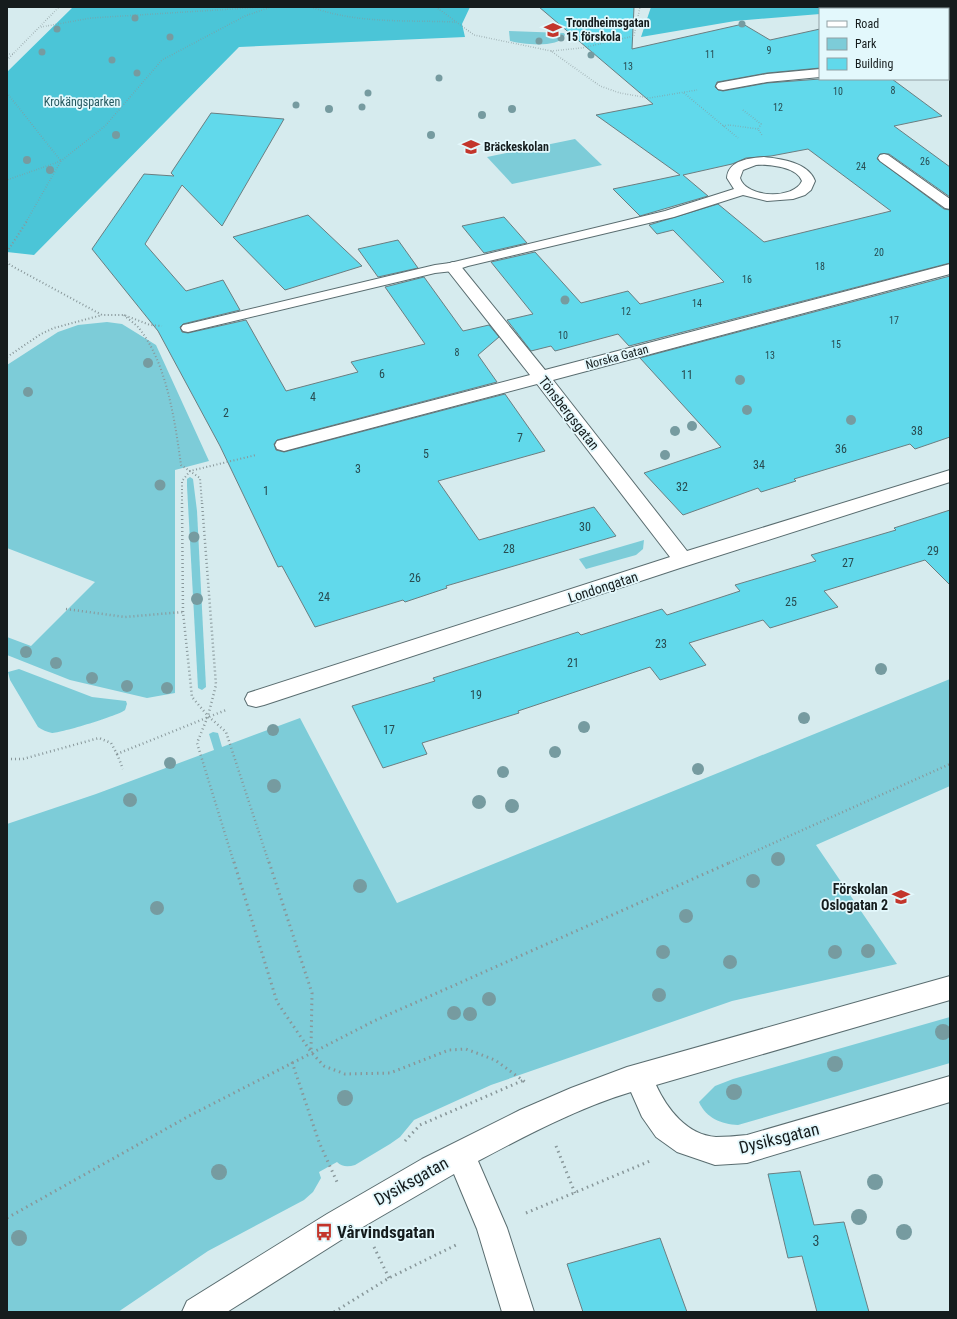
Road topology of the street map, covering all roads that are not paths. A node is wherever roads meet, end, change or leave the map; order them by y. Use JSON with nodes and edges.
{"nodes":[{"id":1,"x":819,"y":73,"type":"edge"},
{"id":2,"x":723,"y":86,"type":"road end"},
{"id":3,"x":884,"y":158,"type":"dead end"},
{"id":4,"x":744,"y":190,"type":"junction"},
{"id":5,"x":950,"y":205,"type":"edge"},
{"id":6,"x":453,"y":267,"type":"junction"},
{"id":7,"x":950,"y":269,"type":"edge"},
{"id":8,"x":188,"y":328,"type":"road end"},
{"id":9,"x":542,"y":377,"type":"junction"},
{"id":10,"x":284,"y":445,"type":"road end"},
{"id":11,"x":950,"y":476,"type":"edge"},
{"id":12,"x":683,"y":560,"type":"junction"},
{"id":13,"x":256,"y":699,"type":"dead end"},
{"id":14,"x":950,"y":988,"type":"edge"},
{"id":15,"x":639,"y":1078,"type":"junction"},
{"id":16,"x":950,"y":1089,"type":"edge"},
{"id":17,"x":460,"y":1154,"type":"junction"},
{"id":18,"x":198,"y":1312,"type":"edge"},
{"id":19,"x":518,"y":1312,"type":"edge"}],
"edges":[{"from":1,"to":2,"type":"street"},
{"from":3,"to":5,"type":"lane"},
{"from":4,"to":4,"type":"lane"},
{"from":4,"to":6,"type":"lane"},
{"from":6,"to":8,"type":"lane"},
{"from":6,"to":9,"type":"street","name":"Tönsbergsgatan"},
{"from":7,"to":9,"type":"street","name":"Norska Gatan"},
{"from":9,"to":10,"type":"street","name":"Norska Gatan"},
{"from":9,"to":12,"type":"street","name":"Tönsbergsgatan"},
{"from":11,"to":12,"type":"street","name":"Londongatan"},
{"from":12,"to":13,"type":"street","name":"Londongatan"},
{"from":14,"to":15,"type":"street","name":"Dysiksgatan"},
{"from":15,"to":16,"type":"street","name":"Dysiksgatan"},
{"from":15,"to":17,"type":"street","name":"Dysiksgatan"},
{"from":17,"to":18,"type":"street","name":"Dysiksgatan"},
{"from":17,"to":19,"type":"street"}]}
